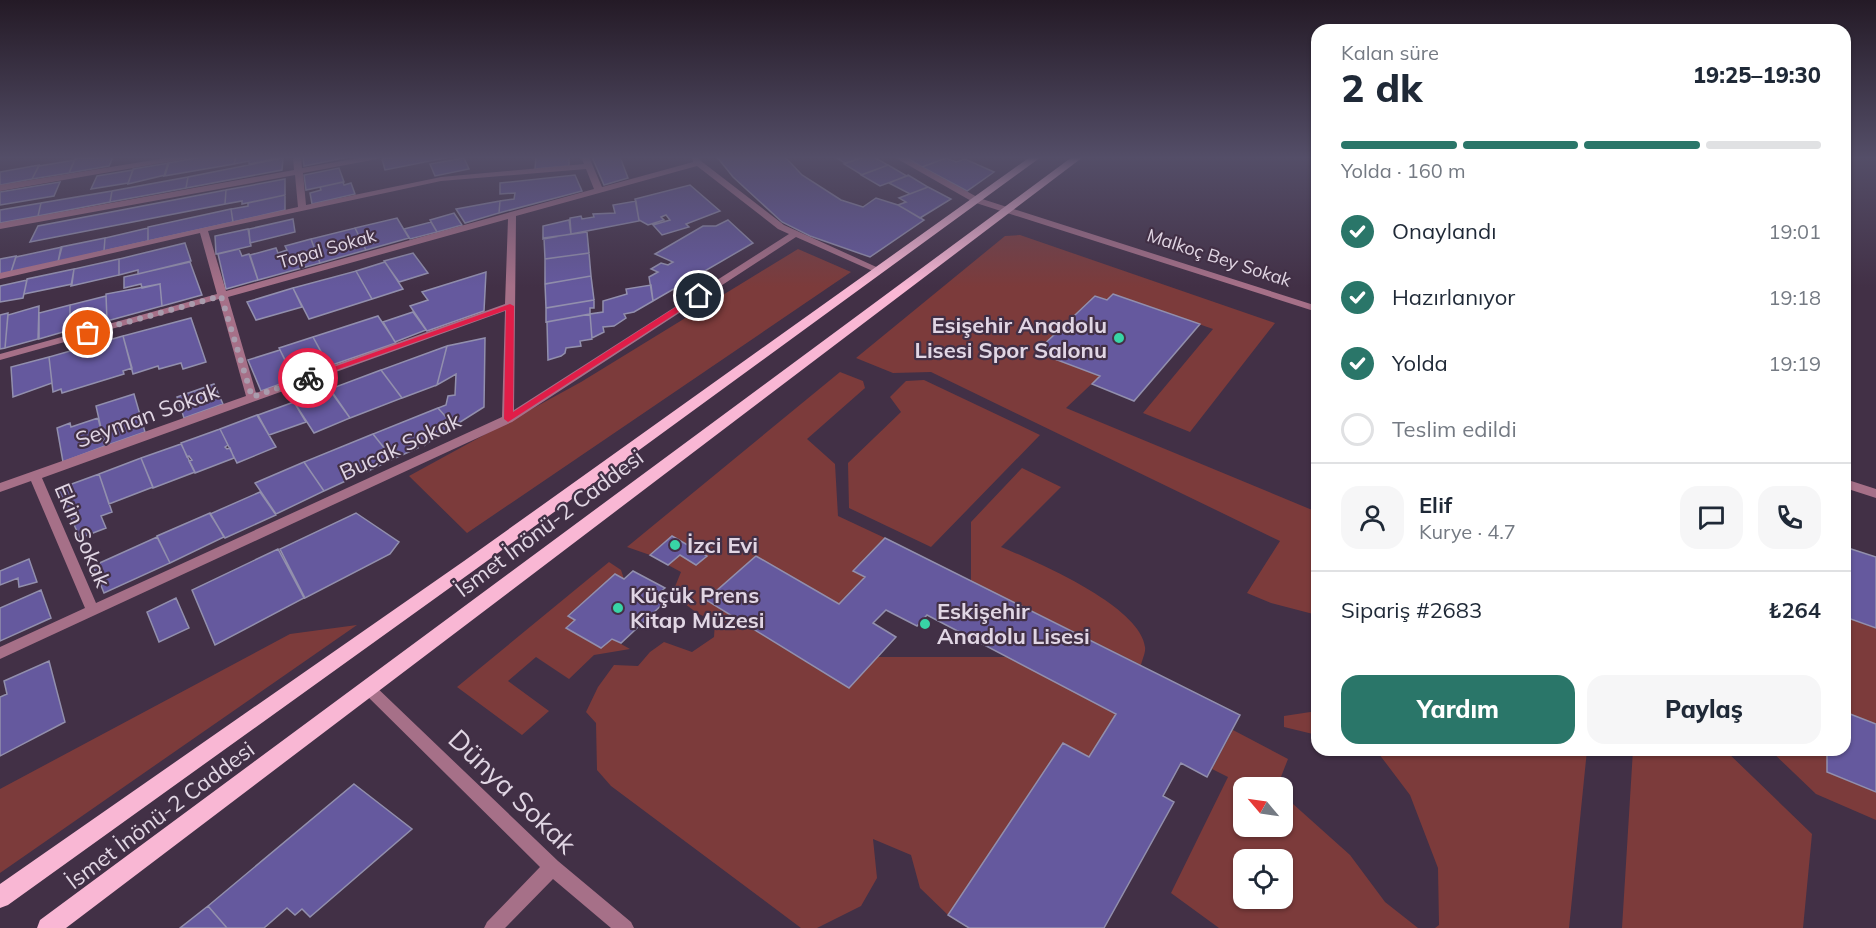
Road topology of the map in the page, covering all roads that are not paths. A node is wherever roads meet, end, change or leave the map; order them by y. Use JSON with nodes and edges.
{"nodes":[{"id":1,"x":141,"y":200,"type":"edge"},
{"id":2,"x":301,"y":200,"type":"edge"},
{"id":3,"x":335,"y":200,"type":"edge"},
{"id":4,"x":563,"y":200,"type":"edge"},
{"id":5,"x":747,"y":200,"type":"edge"},
{"id":6,"x":976,"y":200,"type":"edge"},
{"id":7,"x":977,"y":200,"type":"edge"},
{"id":8,"x":1019,"y":200,"type":"edge"},
{"id":9,"x":302,"y":207,"type":"junction"},
{"id":10,"x":1007,"y":209,"type":"junction"},
{"id":11,"x":512,"y":215,"type":"junction"},
{"id":12,"x":0,"y":226,"type":"edge"},
{"id":13,"x":203,"y":229,"type":"junction"},
{"id":14,"x":795,"y":234,"type":"junction"},
{"id":15,"x":878,"y":270,"type":"junction"},
{"id":16,"x":0,"y":276,"type":"edge"},
{"id":17,"x":221,"y":296,"type":"junction"},
{"id":18,"x":510,"y":306,"type":"junction"},
{"id":19,"x":1311,"y":307,"type":"edge"},
{"id":20,"x":0,"y":357,"type":"edge"},
{"id":21,"x":252,"y":397,"type":"junction"},
{"id":22,"x":508,"y":419,"type":"junction"},
{"id":23,"x":34,"y":476,"type":"junction"},
{"id":24,"x":1851,"y":485,"type":"edge"},
{"id":25,"x":0,"y":488,"type":"edge"},
{"id":26,"x":1876,"y":494,"type":"edge"},
{"id":27,"x":93,"y":610,"type":"junction"},
{"id":28,"x":0,"y":653,"type":"edge"},
{"id":29,"x":367,"y":687,"type":"junction"},
{"id":30,"x":552,"y":867,"type":"junction"},
{"id":31,"x":0,"y":897,"type":"edge"},
{"id":32,"x":48,"y":928,"type":"edge"},
{"id":33,"x":493,"y":928,"type":"edge"},
{"id":34,"x":625,"y":928,"type":"edge"}],
"edges":[{"from":1,"to":12,"type":"street"},
{"from":2,"to":9,"type":"street"},
{"from":3,"to":9,"type":"street"},
{"from":4,"to":11,"type":"street","name":"Topal Sokak"},
{"from":5,"to":14,"type":"street"},
{"from":6,"to":15,"type":"main road","name":"İsmet İnönü-2 Caddesi"},
{"from":7,"to":10,"type":"street","name":"Malkoç Bey Sokak"},
{"from":8,"to":10,"type":"main road","name":"İsmet İnönü-2 Caddesi"},
{"from":9,"to":13,"type":"street"},
{"from":10,"to":19,"type":"street","name":"Malkoç Bey Sokak"},
{"from":10,"to":29,"type":"main road","name":"İsmet İnönü-2 Caddesi"},
{"from":11,"to":17,"type":"street","name":"Topal Sokak"},
{"from":11,"to":18,"type":"street"},
{"from":13,"to":16,"type":"street"},
{"from":13,"to":17,"type":"street"},
{"from":14,"to":15,"type":"street"},
{"from":14,"to":22,"type":"street","name":"Bucak Sokak"},
{"from":15,"to":31,"type":"main road","name":"İsmet İnönü-2 Caddesi"},
{"from":17,"to":20,"type":"street","name":"Topal Sokak"},
{"from":17,"to":21,"type":"street"},
{"from":18,"to":21,"type":"street","name":"Seyman Sokak"},
{"from":18,"to":22,"type":"street"},
{"from":21,"to":23,"type":"street","name":"Seyman Sokak"},
{"from":22,"to":27,"type":"street","name":"Bucak Sokak"},
{"from":23,"to":25,"type":"street","name":"Seyman Sokak"},
{"from":23,"to":27,"type":"street","name":"Ekin Sokak"},
{"from":24,"to":26,"type":"street"},
{"from":27,"to":28,"type":"street","name":"Bucak Sokak"},
{"from":29,"to":30,"type":"street","name":"Dünya Sokak"},
{"from":29,"to":32,"type":"main road","name":"İsmet İnönü-2 Caddesi"},
{"from":30,"to":33,"type":"street"},
{"from":30,"to":34,"type":"street","name":"Dünya Sokak"}]}
